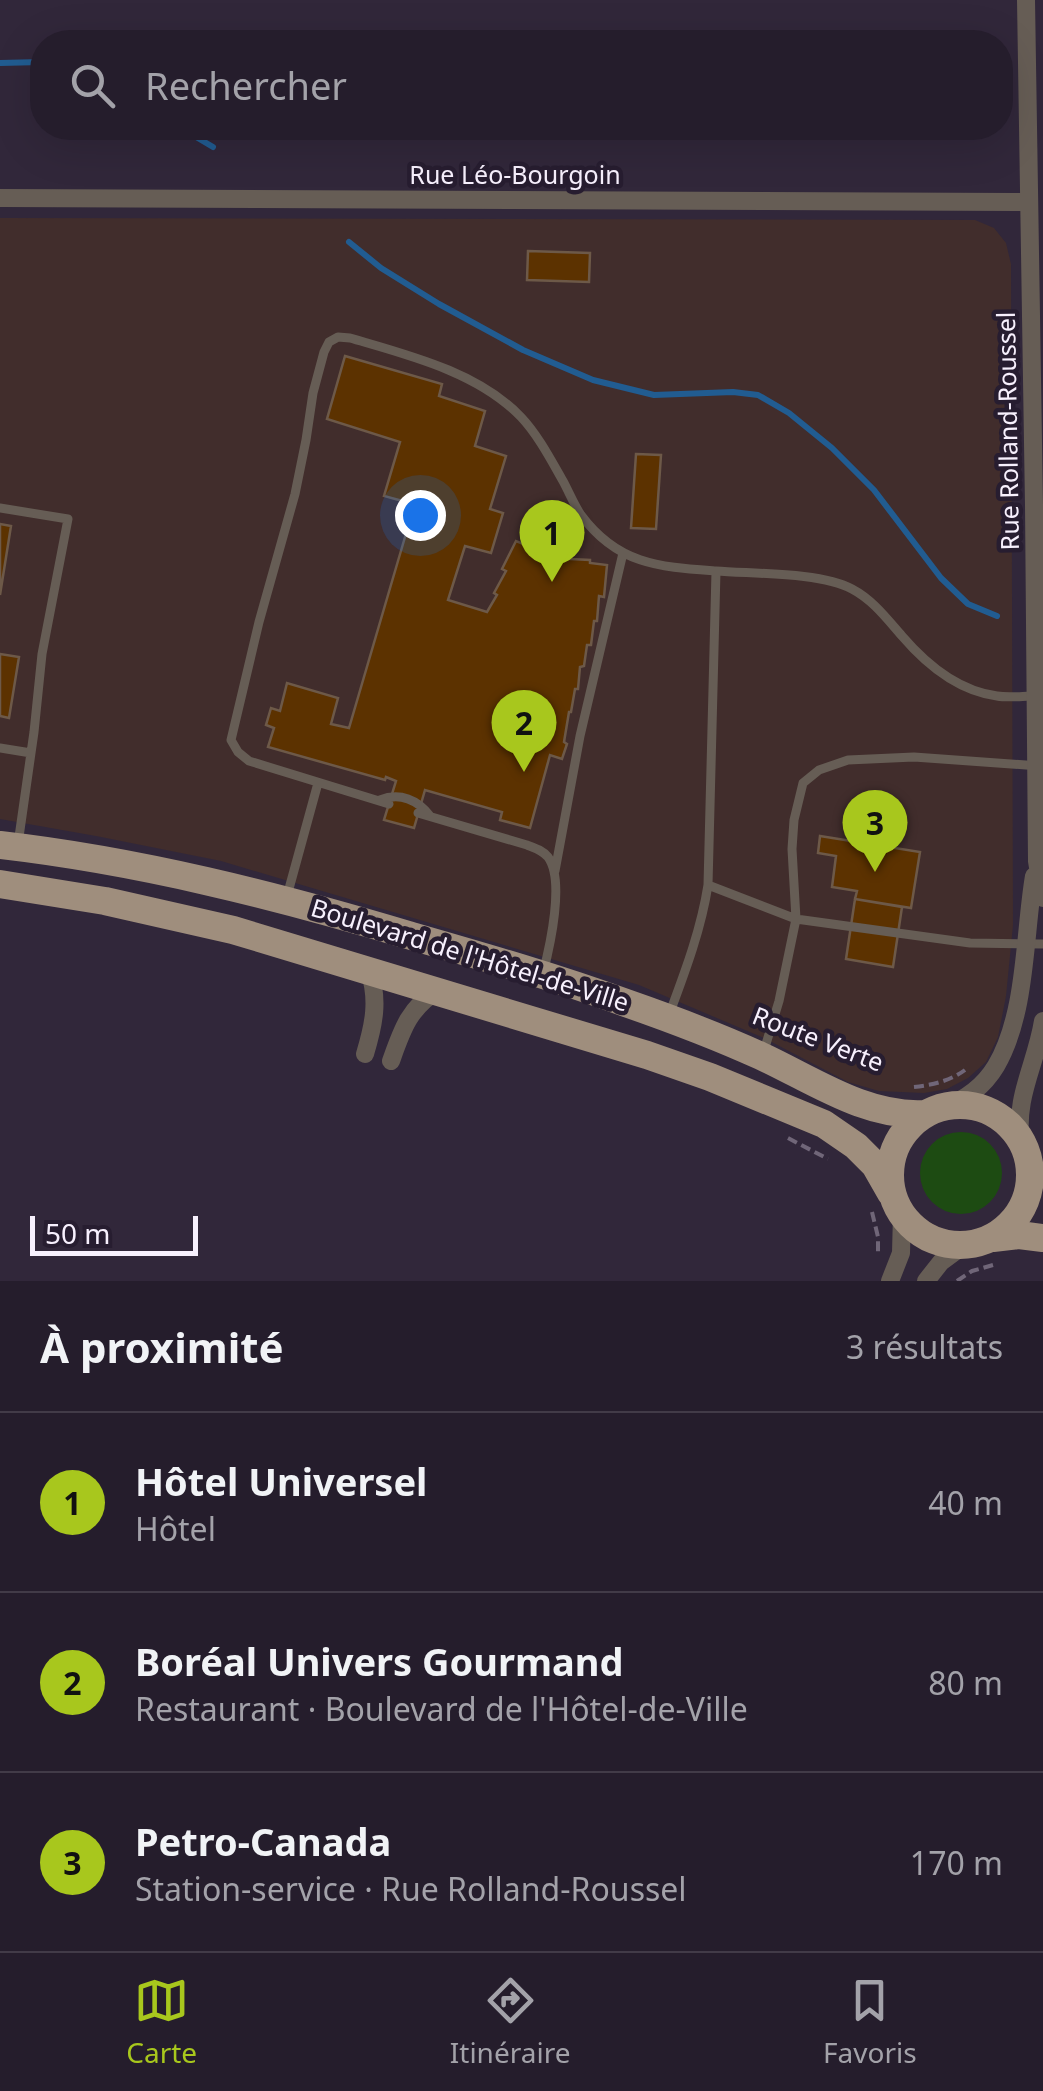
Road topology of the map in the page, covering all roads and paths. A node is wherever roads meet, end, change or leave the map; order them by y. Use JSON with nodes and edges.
{"nodes":[{"id":1,"x":1026,"y":0,"type":"edge"},
{"id":2,"x":0,"y":198,"type":"edge"},
{"id":3,"x":1029,"y":202,"type":"junction"},
{"id":4,"x":0,"y":508,"type":"edge"},
{"id":5,"x":624,"y":553,"type":"junction"},
{"id":6,"x":716,"y":572,"type":"junction"},
{"id":7,"x":1039,"y":696,"type":"edge"},
{"id":8,"x":0,"y":748,"type":"edge"},
{"id":9,"x":31,"y":752,"type":"junction"},
{"id":10,"x":1039,"y":766,"type":"edge"},
{"id":11,"x":318,"y":783,"type":"junction"},
{"id":12,"x":378,"y":801,"type":"junction"},
{"id":13,"x":389,"y":804,"type":"dead end"},
{"id":14,"x":418,"y":813,"type":"dead end"},
{"id":15,"x":430,"y":816,"type":"junction"},
{"id":16,"x":9,"y":846,"type":"edge"},
{"id":17,"x":1036,"y":860,"type":"junction"},
{"id":18,"x":555,"y":871,"type":"junction"},
{"id":19,"x":0,"y":884,"type":"edge"},
{"id":20,"x":708,"y":885,"type":"junction"},
{"id":21,"x":1043,"y":898,"type":"edge"},
{"id":22,"x":286,"y":899,"type":"junction"},
{"id":23,"x":796,"y":918,"type":"junction"},
{"id":24,"x":1034,"y":944,"type":"edge"},
{"id":25,"x":368,"y":970,"type":"junction"},
{"id":26,"x":543,"y":975,"type":"junction"},
{"id":27,"x":438,"y":990,"type":"junction"},
{"id":28,"x":668,"y":1018,"type":"junction"},
{"id":29,"x":1042,"y":1029,"type":"edge"},
{"id":30,"x":365,"y":1054,"type":"dead end"},
{"id":31,"x":762,"y":1057,"type":"junction"},
{"id":32,"x":391,"y":1061,"type":"dead end"},
{"id":33,"x":968,"y":1067,"type":"dead end"},
{"id":34,"x":912,"y":1087,"type":"dead end"},
{"id":35,"x":933,"y":1112,"type":"junction"},
{"id":36,"x":774,"y":1131,"type":"dead end"},
{"id":37,"x":1032,"y":1162,"type":"edge"},
{"id":38,"x":834,"y":1163,"type":"dead end"},
{"id":39,"x":886,"y":1203,"type":"junction"},
{"id":40,"x":1043,"y":1238,"type":"edge"},
{"id":41,"x":981,"y":1250,"type":"junction"},
{"id":42,"x":878,"y":1256,"type":"dead end"},
{"id":43,"x":890,"y":1281,"type":"edge"},
{"id":44,"x":926,"y":1281,"type":"edge"},
{"id":45,"x":957,"y":1281,"type":"edge"}],
"edges":[{"from":1,"to":3,"type":"street","name":"Rue Rolland-Roussel"},
{"from":2,"to":3,"type":"street","name":"Rue Léo-Bourgoin"},
{"from":3,"to":7,"type":"street","name":"Rue Rolland-Roussel"},
{"from":4,"to":9,"type":"lane"},
{"from":5,"to":6,"type":"lane"},
{"from":5,"to":11,"type":"lane"},
{"from":5,"to":18,"type":"lane"},
{"from":6,"to":7,"type":"lane"},
{"from":6,"to":20,"type":"lane"},
{"from":7,"to":10,"type":"street","name":"Rue Rolland-Roussel"},
{"from":8,"to":9,"type":"lane"},
{"from":9,"to":16,"type":"lane"},
{"from":10,"to":17,"type":"street","name":"Rue Rolland-Roussel"},
{"from":10,"to":23,"type":"lane"},
{"from":11,"to":12,"type":"lane"},
{"from":11,"to":22,"type":"lane"},
{"from":12,"to":13,"type":"lane"},
{"from":12,"to":15,"type":"lane"},
{"from":14,"to":15,"type":"lane"},
{"from":15,"to":18,"type":"lane"},
{"from":16,"to":22,"type":"main road","name":"Boulevard de l'Hôtel-de-Ville"},
{"from":17,"to":21,"type":"street"},
{"from":17,"to":24,"type":"street"},
{"from":18,"to":26,"type":"lane"},
{"from":19,"to":25,"type":"main road","name":"Boulevard de l'Hôtel-de-Ville"},
{"from":20,"to":23,"type":"lane"},
{"from":20,"to":28,"type":"lane"},
{"from":22,"to":26,"type":"main road","name":"Boulevard de l'Hôtel-de-Ville"},
{"from":23,"to":24,"type":"lane"},
{"from":23,"to":31,"type":"lane"},
{"from":24,"to":35,"type":"street"},
{"from":25,"to":27,"type":"main road","name":"Boulevard de l'Hôtel-de-Ville"},
{"from":25,"to":30,"type":"street"},
{"from":26,"to":28,"type":"main road","name":"Boulevard de l'Hôtel-de-Ville"},
{"from":27,"to":32,"type":"street"},
{"from":27,"to":39,"type":"main road","name":"Boulevard de l'Hôtel-de-Ville"},
{"from":28,"to":31,"type":"main road","name":"Boulevard de l'Hôtel-de-Ville"},
{"from":29,"to":37,"type":"street"},
{"from":31,"to":35,"type":"main road","name":"Boulevard de l'Hôtel-de-Ville"},
{"from":33,"to":34,"type":"path","name":"Route Verte"},
{"from":35,"to":37,"type":"main road"},
{"from":35,"to":39,"type":"main road"},
{"from":36,"to":38,"type":"path"},
{"from":37,"to":41,"type":"main road"},
{"from":39,"to":41,"type":"main road"},
{"from":39,"to":42,"type":"path"},
{"from":39,"to":43,"type":"street"},
{"from":40,"to":41,"type":"main road"},
{"from":41,"to":44,"type":"street"},
{"from":41,"to":45,"type":"path"}]}
